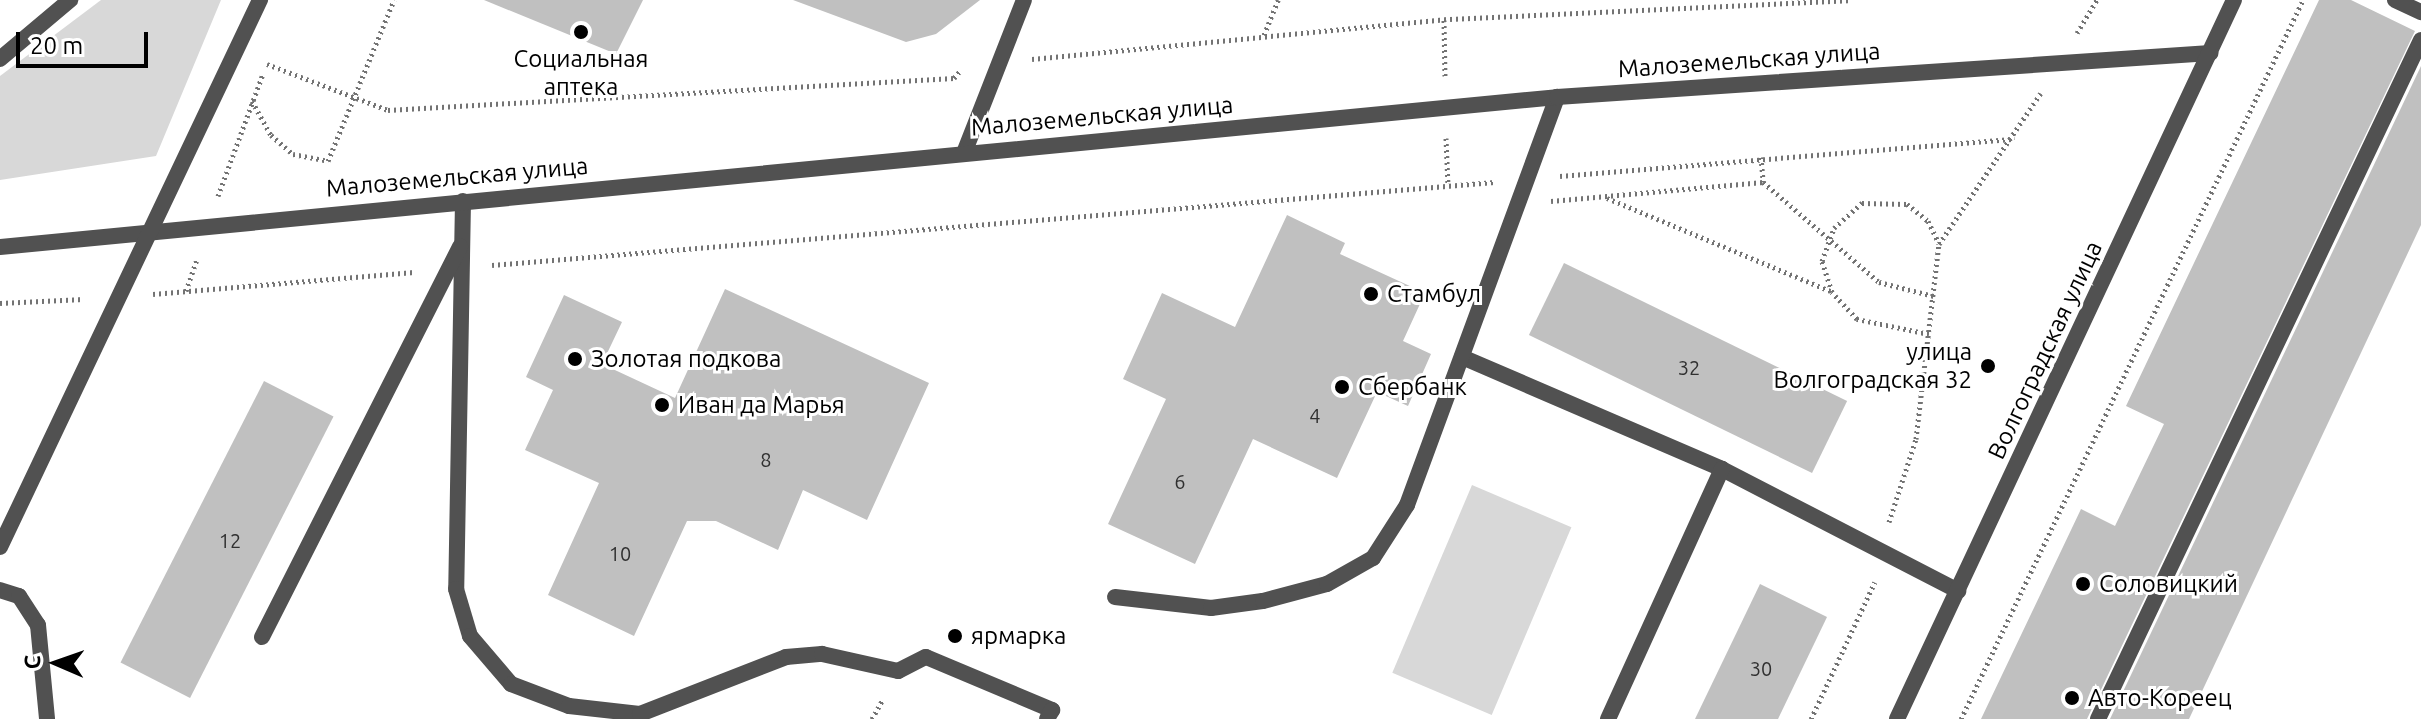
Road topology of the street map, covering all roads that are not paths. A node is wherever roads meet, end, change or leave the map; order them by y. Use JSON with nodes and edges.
{"nodes":[{"id":1,"x":70,"y":0,"type":"edge"},
{"id":2,"x":260,"y":0,"type":"edge"},
{"id":3,"x":1024,"y":0,"type":"edge"},
{"id":4,"x":2234,"y":0,"type":"edge"},
{"id":5,"x":2395,"y":0,"type":"edge"},
{"id":6,"x":2421,"y":12,"type":"edge"},
{"id":7,"x":2421,"y":40,"type":"edge"},
{"id":8,"x":2211,"y":53,"type":"junction"},
{"id":9,"x":0,"y":59,"type":"edge"},
{"id":10,"x":1557,"y":97,"type":"junction"},
{"id":11,"x":964,"y":153,"type":"junction"},
{"id":12,"x":463,"y":201,"type":"junction"},
{"id":13,"x":152,"y":229,"type":"junction"},
{"id":14,"x":4,"y":246,"type":"edge"},
{"id":15,"x":455,"y":268,"type":"junction"},
{"id":16,"x":1462,"y":357,"type":"junction"},
{"id":17,"x":1722,"y":469,"type":"junction"},
{"id":18,"x":0,"y":547,"type":"edge"},
{"id":19,"x":0,"y":590,"type":"edge"},
{"id":20,"x":1958,"y":591,"type":"junction"},
{"id":21,"x":1115,"y":597,"type":"dead end"},
{"id":22,"x":262,"y":637,"type":"dead end"},
{"id":23,"x":47,"y":719,"type":"edge"},
{"id":24,"x":1047,"y":719,"type":"edge"},
{"id":25,"x":1608,"y":719,"type":"edge"},
{"id":26,"x":1897,"y":719,"type":"edge"},
{"id":27,"x":2098,"y":719,"type":"edge"}],
"edges":[{"from":1,"to":9,"type":"street"},
{"from":2,"to":13,"type":"street"},
{"from":3,"to":11,"type":"street"},
{"from":4,"to":8,"type":"street","name":"Волгоградская улица"},
{"from":5,"to":6,"type":"street"},
{"from":7,"to":27,"type":"street"},
{"from":8,"to":10,"type":"street","name":"Малоземельская улица"},
{"from":8,"to":20,"type":"street","name":"Волгоградская улица"},
{"from":10,"to":11,"type":"street","name":"Малоземельская улица"},
{"from":10,"to":16,"type":"street"},
{"from":11,"to":12,"type":"street","name":"Малоземельская улица"},
{"from":12,"to":13,"type":"street","name":"Малоземельская улица"},
{"from":12,"to":15,"type":"street"},
{"from":13,"to":14,"type":"street","name":"Малоземельская улица"},
{"from":13,"to":18,"type":"street"},
{"from":15,"to":22,"type":"street"},
{"from":15,"to":24,"type":"street"},
{"from":16,"to":17,"type":"street"},
{"from":16,"to":21,"type":"street"},
{"from":17,"to":20,"type":"street"},
{"from":17,"to":25,"type":"street"},
{"from":19,"to":23,"type":"street"},
{"from":20,"to":26,"type":"street","name":"Волгоградская улица"}]}
